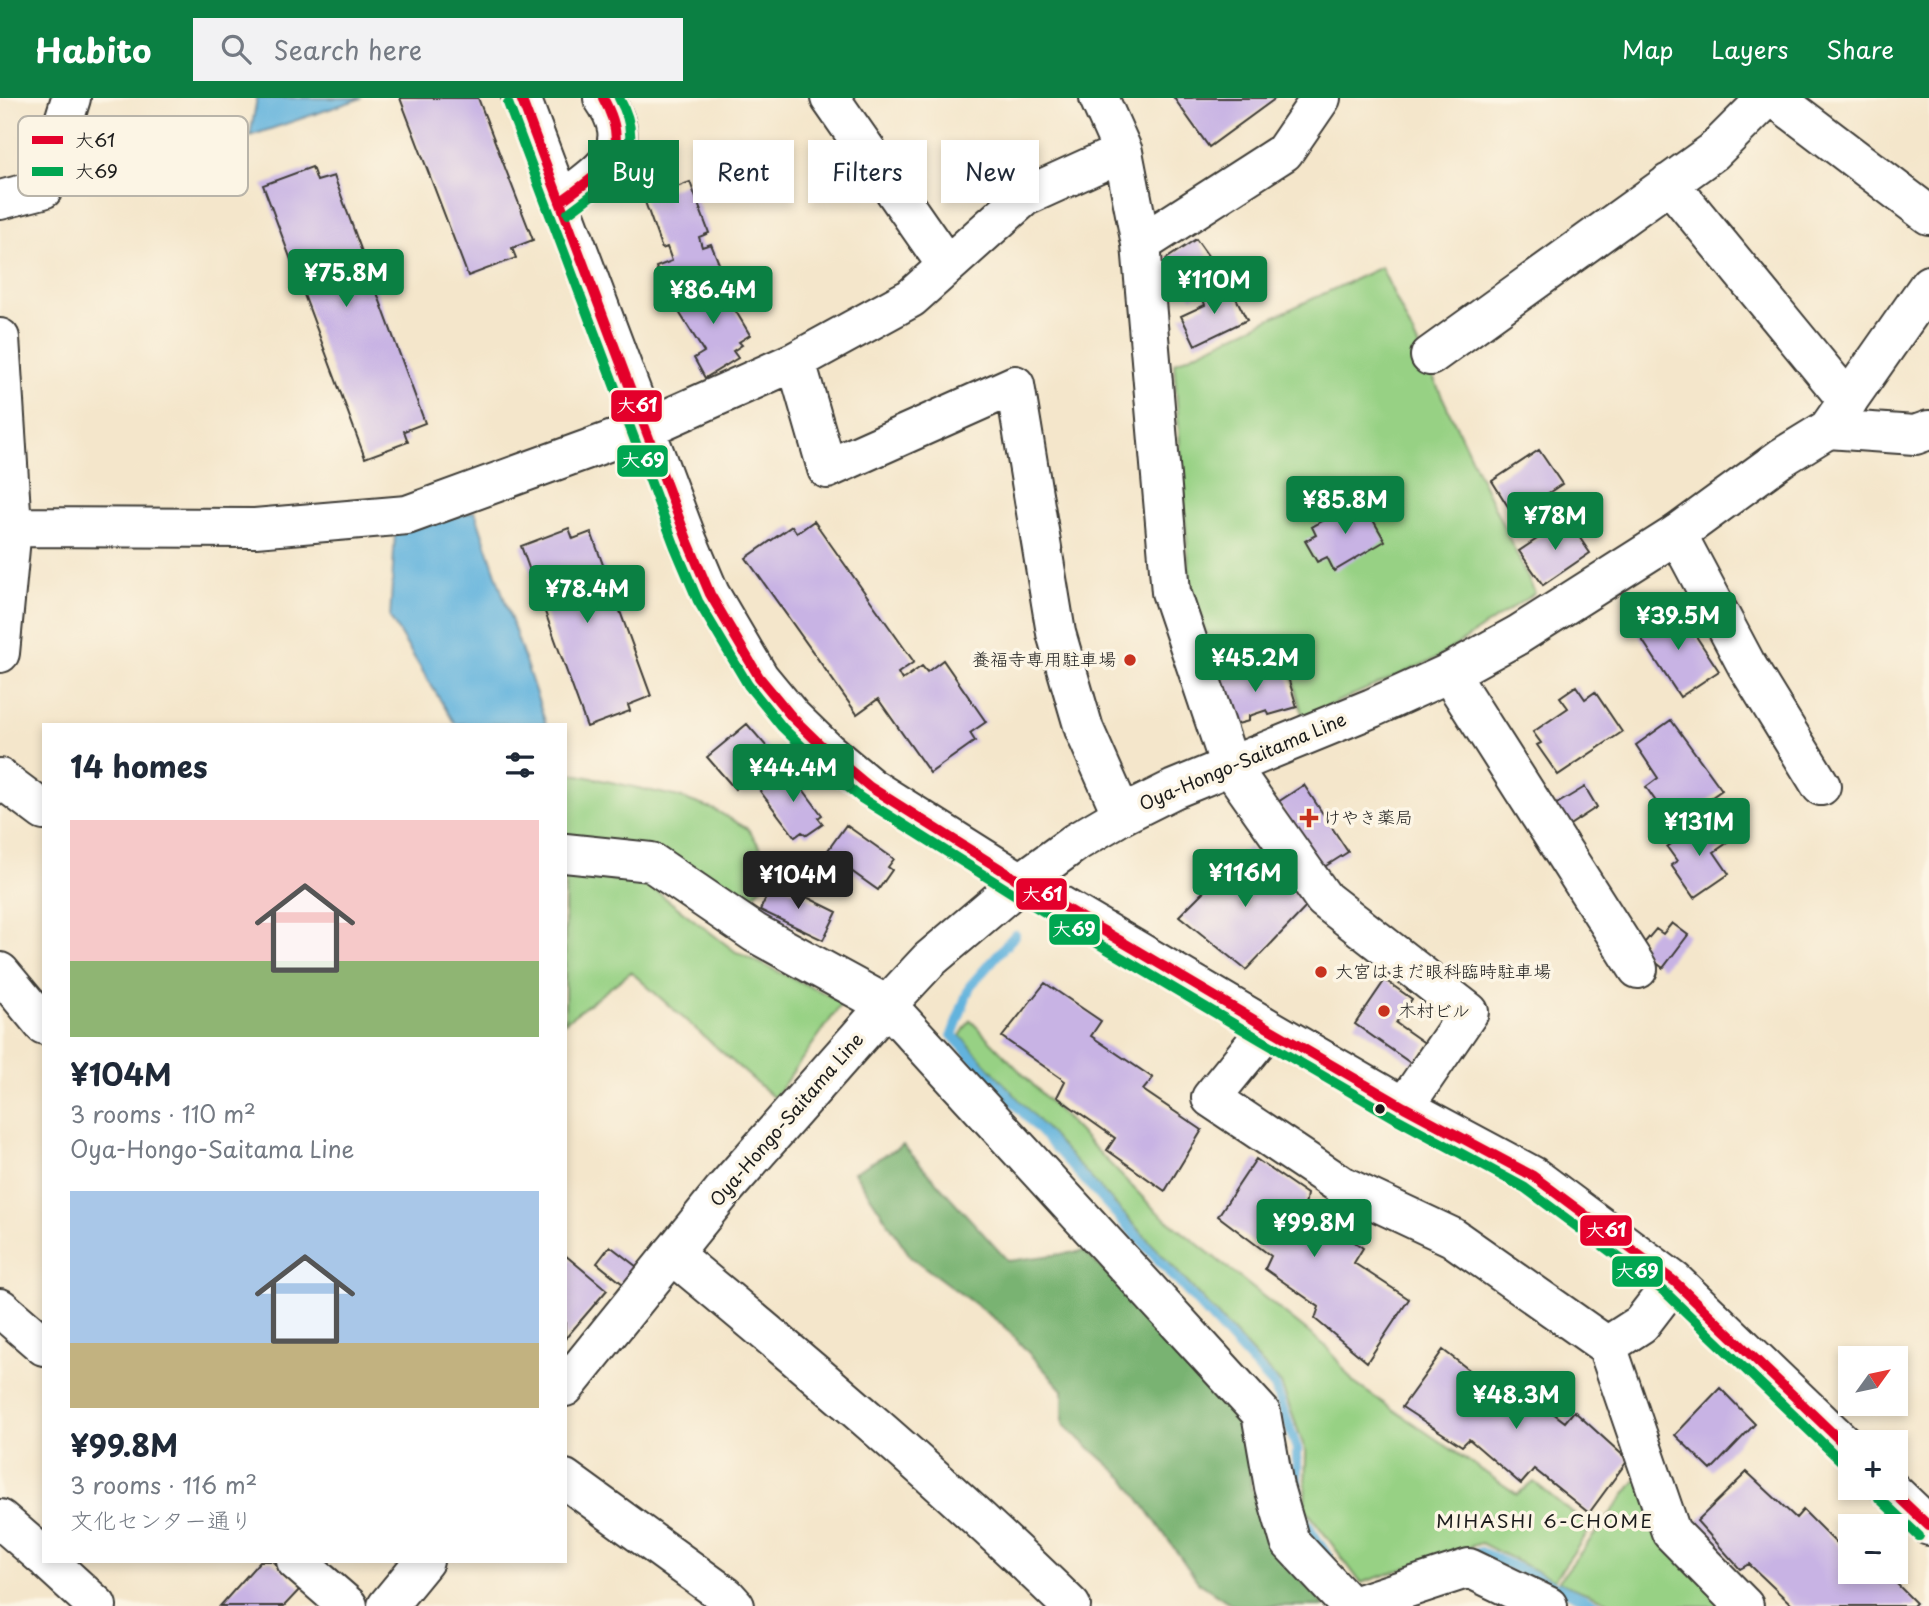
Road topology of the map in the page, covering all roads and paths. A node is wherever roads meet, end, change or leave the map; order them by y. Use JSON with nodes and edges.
{"nodes":[{"id":1,"x":71,"y":98,"type":"edge"},
{"id":2,"x":521,"y":98,"type":"edge"},
{"id":3,"x":603,"y":98,"type":"edge"},
{"id":4,"x":830,"y":98,"type":"edge"},
{"id":5,"x":1099,"y":98,"type":"edge"},
{"id":6,"x":1321,"y":98,"type":"edge"},
{"id":7,"x":1767,"y":98,"type":"edge"},
{"id":8,"x":1775,"y":98,"type":"edge"},
{"id":9,"x":65,"y":116,"type":"edge"},
{"id":10,"x":1123,"y":152,"type":"junction"},
{"id":11,"x":1669,"y":183,"type":"junction"},
{"id":12,"x":18,"y":195,"type":"edge"},
{"id":13,"x":0,"y":200,"type":"edge"},
{"id":14,"x":561,"y":202,"type":"junction"},
{"id":15,"x":1929,"y":215,"type":"edge"},
{"id":16,"x":1141,"y":244,"type":"junction"},
{"id":17,"x":947,"y":266,"type":"junction"},
{"id":18,"x":1929,"y":285,"type":"edge"},
{"id":19,"x":0,"y":338,"type":"edge"},
{"id":20,"x":1430,"y":356,"type":"dead end"},
{"id":21,"x":796,"y":361,"type":"junction"},
{"id":22,"x":2,"y":396,"type":"edge"},
{"id":23,"x":1838,"y":415,"type":"junction"},
{"id":24,"x":646,"y":428,"type":"junction"},
{"id":25,"x":1924,"y":441,"type":"edge"},
{"id":26,"x":12,"y":527,"type":"junction"},
{"id":27,"x":1677,"y":534,"type":"junction"},
{"id":28,"x":0,"y":653,"type":"edge"},
{"id":29,"x":1449,"y":673,"type":"junction"},
{"id":30,"x":1230,"y":766,"type":"junction"},
{"id":31,"x":2,"y":784,"type":"edge"},
{"id":32,"x":1821,"y":786,"type":"dead end"},
{"id":33,"x":42,"y":810,"type":"edge"},
{"id":34,"x":1122,"y":815,"type":"junction"},
{"id":35,"x":567,"y":853,"type":"edge"},
{"id":36,"x":1021,"y":882,"type":"junction"},
{"id":37,"x":1638,"y":969,"type":"dead end"},
{"id":38,"x":0,"y":972,"type":"edge"},
{"id":39,"x":887,"y":1005,"type":"junction"},
{"id":40,"x":42,"y":1023,"type":"edge"},
{"id":41,"x":1268,"y":1028,"type":"junction"},
{"id":42,"x":1404,"y":1107,"type":"junction"},
{"id":43,"x":672,"y":1254,"type":"junction"},
{"id":44,"x":1674,"y":1281,"type":"junction"},
{"id":45,"x":0,"y":1308,"type":"edge"},
{"id":46,"x":42,"y":1344,"type":"edge"},
{"id":47,"x":1606,"y":1346,"type":"junction"},
{"id":48,"x":567,"y":1382,"type":"edge"},
{"id":49,"x":1838,"y":1438,"type":"edge"},
{"id":50,"x":567,"y":1480,"type":"edge"},
{"id":51,"x":1902,"y":1500,"type":"edge"},
{"id":52,"x":0,"y":1519,"type":"edge"},
{"id":53,"x":1929,"y":1526,"type":"edge"},
{"id":54,"x":42,"y":1555,"type":"edge"},
{"id":55,"x":50,"y":1563,"type":"edge"},
{"id":56,"x":298,"y":1563,"type":"edge"},
{"id":57,"x":422,"y":1563,"type":"edge"},
{"id":58,"x":97,"y":1606,"type":"edge"},
{"id":59,"x":348,"y":1606,"type":"edge"},
{"id":60,"x":387,"y":1606,"type":"edge"},
{"id":61,"x":735,"y":1606,"type":"edge"},
{"id":62,"x":1071,"y":1606,"type":"edge"},
{"id":63,"x":1352,"y":1606,"type":"edge"},
{"id":64,"x":1548,"y":1606,"type":"edge"},
{"id":65,"x":1744,"y":1606,"type":"edge"}],
"edges":[{"from":1,"to":9,"type":"street"},
{"from":2,"to":14,"type":"street"},
{"from":3,"to":14,"type":"street"},
{"from":4,"to":17,"type":"street"},
{"from":5,"to":10,"type":"street"},
{"from":6,"to":16,"type":"street"},
{"from":7,"to":11,"type":"street"},
{"from":8,"to":15,"type":"street"},
{"from":10,"to":16,"type":"street"},
{"from":10,"to":17,"type":"street"},
{"from":11,"to":20,"type":"street"},
{"from":11,"to":23,"type":"street"},
{"from":12,"to":13,"type":"street"},
{"from":14,"to":24,"type":"street"},
{"from":16,"to":30,"type":"street"},
{"from":17,"to":21,"type":"street"},
{"from":18,"to":23,"type":"street","name":"Oya-Hongo-Saitama Line"},
{"from":19,"to":22,"type":"street"},
{"from":21,"to":24,"type":"street"},
{"from":21,"to":34,"type":"street"},
{"from":22,"to":26,"type":"street"},
{"from":23,"to":25,"type":"street"},
{"from":23,"to":27,"type":"street","name":"Oya-Hongo-Saitama Line"},
{"from":24,"to":26,"type":"street"},
{"from":24,"to":36,"type":"street"},
{"from":26,"to":28,"type":"street"},
{"from":27,"to":29,"type":"street","name":"Oya-Hongo-Saitama Line"},
{"from":27,"to":32,"type":"street"},
{"from":29,"to":30,"type":"street","name":"Oya-Hongo-Saitama Line"},
{"from":29,"to":37,"type":"street"},
{"from":30,"to":34,"type":"street","name":"Oya-Hongo-Saitama Line"},
{"from":30,"to":42,"type":"street"},
{"from":31,"to":33,"type":"street"},
{"from":34,"to":36,"type":"street","name":"Oya-Hongo-Saitama Line"},
{"from":35,"to":39,"type":"street"},
{"from":36,"to":39,"type":"street","name":"Oya-Hongo-Saitama Line"},
{"from":36,"to":41,"type":"street"},
{"from":38,"to":40,"type":"street"},
{"from":39,"to":43,"type":"street","name":"Oya-Hongo-Saitama Line"},
{"from":39,"to":63,"type":"street"},
{"from":41,"to":42,"type":"street"},
{"from":41,"to":47,"type":"street"},
{"from":42,"to":44,"type":"street"},
{"from":43,"to":48,"type":"street","name":"Oya-Hongo-Saitama Line"},
{"from":43,"to":62,"type":"street"},
{"from":44,"to":47,"type":"street"},
{"from":44,"to":49,"type":"street"},
{"from":45,"to":46,"type":"street"},
{"from":47,"to":65,"type":"street"},
{"from":50,"to":61,"type":"street"},
{"from":51,"to":53,"type":"street"},
{"from":52,"to":54,"type":"street"},
{"from":55,"to":58,"type":"street"},
{"from":56,"to":59,"type":"street"},
{"from":57,"to":60,"type":"street"},
{"from":63,"to":64,"type":"street"}]}
